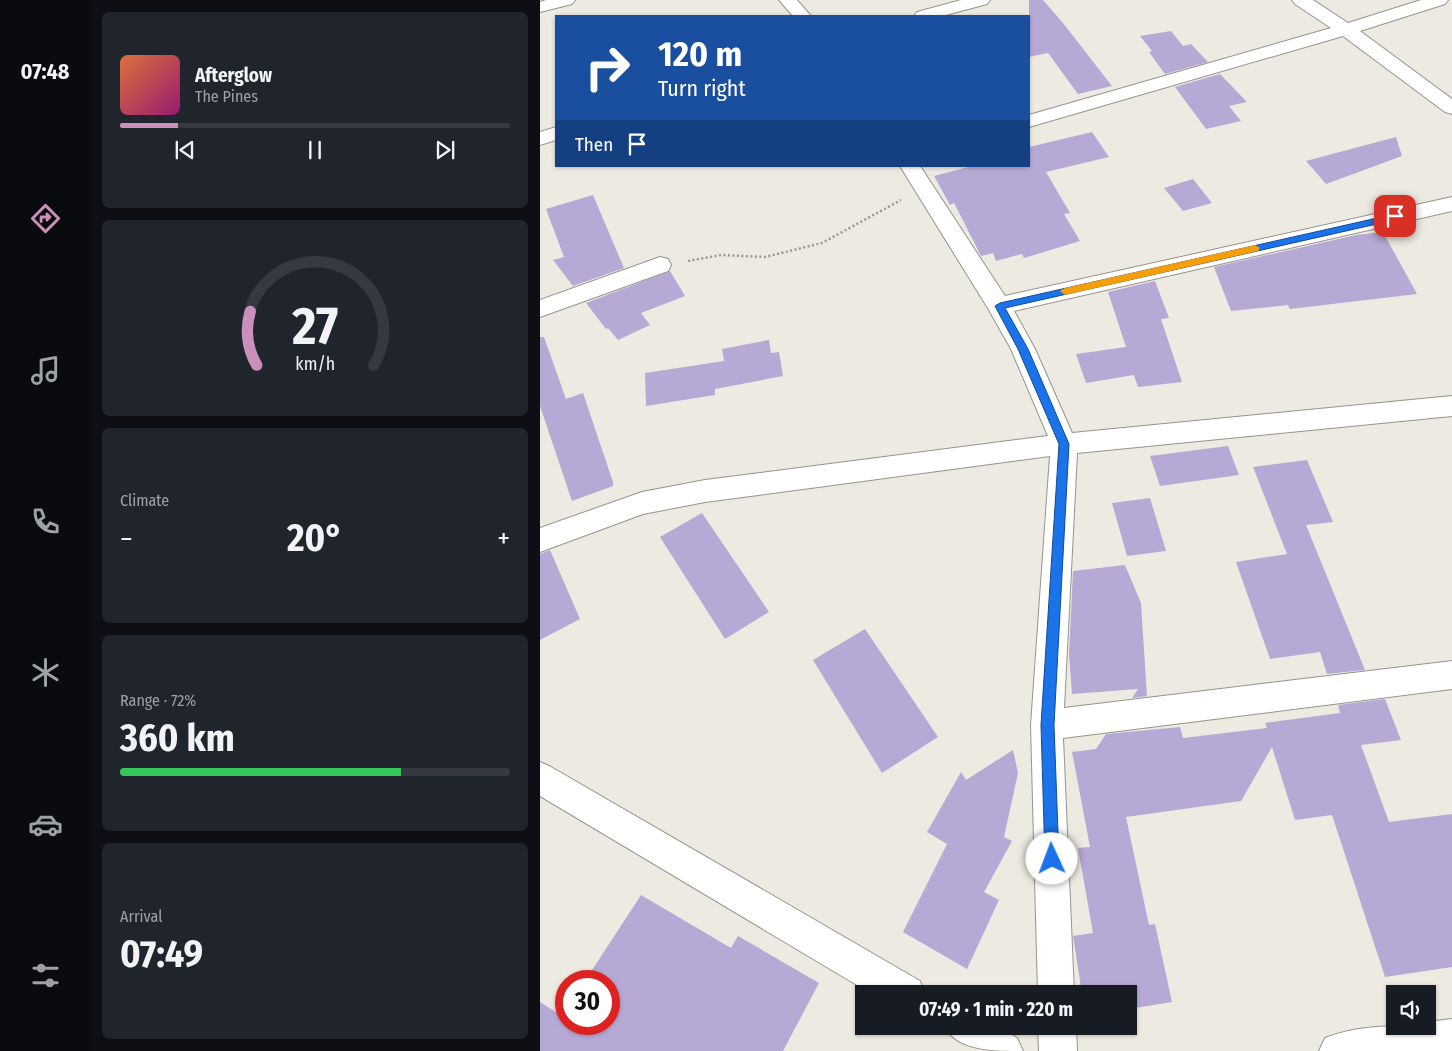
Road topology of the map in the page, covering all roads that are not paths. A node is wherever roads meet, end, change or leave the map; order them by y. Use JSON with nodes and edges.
{"nodes":[{"id":1,"x":566,"y":0,"type":"edge"},
{"id":2,"x":788,"y":0,"type":"edge"},
{"id":3,"x":981,"y":0,"type":"edge"},
{"id":4,"x":1301,"y":0,"type":"edge"},
{"id":5,"x":1438,"y":0,"type":"edge"},
{"id":6,"x":540,"y":7,"type":"edge"},
{"id":7,"x":801,"y":15,"type":"edge"},
{"id":8,"x":926,"y":15,"type":"edge"},
{"id":9,"x":1346,"y":29,"type":"junction"},
{"id":10,"x":1452,"y":108,"type":"edge"},
{"id":11,"x":1030,"y":120,"type":"edge"},
{"id":12,"x":555,"y":133,"type":"edge"},
{"id":13,"x":540,"y":139,"type":"edge"},
{"id":14,"x":911,"y":167,"type":"edge"},
{"id":15,"x":1452,"y":204,"type":"edge"},
{"id":16,"x":660,"y":265,"type":"road end"},
{"id":17,"x":1000,"y":306,"type":"junction"},
{"id":18,"x":540,"y":309,"type":"edge"},
{"id":19,"x":1452,"y":406,"type":"edge"},
{"id":20,"x":1064,"y":444,"type":"junction"},
{"id":21,"x":540,"y":540,"type":"edge"},
{"id":22,"x":1452,"y":675,"type":"edge"},
{"id":23,"x":1048,"y":725,"type":"junction"},
{"id":24,"x":540,"y":778,"type":"edge"},
{"id":25,"x":892,"y":985,"type":"edge"},
{"id":26,"x":1056,"y":985,"type":"edge"},
{"id":27,"x":977,"y":1035,"type":"edge"},
{"id":28,"x":1057,"y":1035,"type":"edge"},
{"id":29,"x":1452,"y":1038,"type":"edge"},
{"id":30,"x":1004,"y":1051,"type":"edge"},
{"id":31,"x":1058,"y":1051,"type":"edge"},
{"id":32,"x":1338,"y":1051,"type":"edge"}],
"edges":[{"from":1,"to":6,"type":"street"},
{"from":2,"to":7,"type":"street"},
{"from":3,"to":8,"type":"street"},
{"from":4,"to":9,"type":"street"},
{"from":5,"to":9,"type":"street"},
{"from":9,"to":10,"type":"street"},
{"from":9,"to":11,"type":"street"},
{"from":12,"to":13,"type":"street"},
{"from":14,"to":17,"type":"street"},
{"from":15,"to":17,"type":"street"},
{"from":16,"to":18,"type":"street"},
{"from":17,"to":20,"type":"street"},
{"from":19,"to":20,"type":"street"},
{"from":20,"to":21,"type":"street"},
{"from":20,"to":23,"type":"street"},
{"from":22,"to":23,"type":"street"},
{"from":23,"to":26,"type":"street"},
{"from":24,"to":25,"type":"street"},
{"from":27,"to":30,"type":"street"},
{"from":28,"to":31,"type":"street"},
{"from":29,"to":32,"type":"street"}]}
